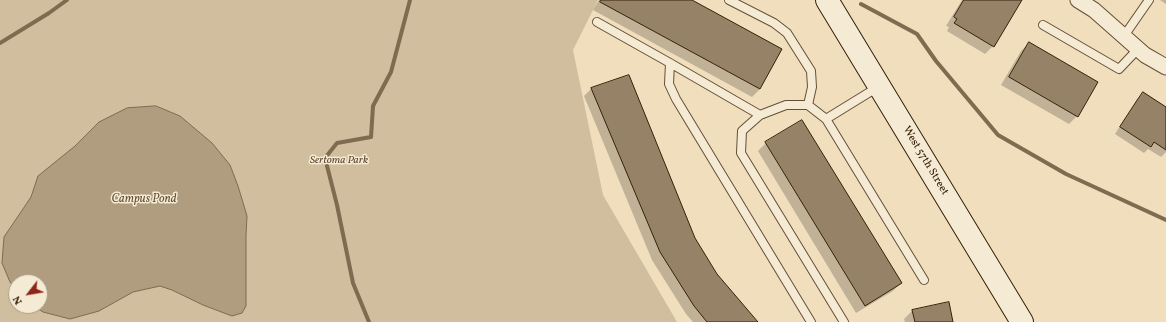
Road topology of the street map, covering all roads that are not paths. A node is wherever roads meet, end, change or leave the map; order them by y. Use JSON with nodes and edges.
{"nodes":[{"id":1,"x":729,"y":0,"type":"edge"},
{"id":2,"x":827,"y":0,"type":"edge"},
{"id":3,"x":1078,"y":0,"type":"edge"},
{"id":4,"x":1148,"y":0,"type":"edge"},
{"id":5,"x":597,"y":22,"type":"dead end"},
{"id":6,"x":1043,"y":25,"type":"dead end"},
{"id":7,"x":1124,"y":36,"type":"junction"},
{"id":8,"x":1138,"y":49,"type":"junction"},
{"id":9,"x":670,"y":63,"type":"junction"},
{"id":10,"x":1166,"y":67,"type":"edge"},
{"id":11,"x":879,"y":86,"type":"junction"},
{"id":12,"x":808,"y":105,"type":"junction"},
{"id":13,"x":760,"y":115,"type":"junction"},
{"id":14,"x":826,"y":119,"type":"junction"},
{"id":15,"x":924,"y":280,"type":"dead end"},
{"id":16,"x":811,"y":322,"type":"edge"},
{"id":17,"x":844,"y":322,"type":"edge"},
{"id":18,"x":1022,"y":322,"type":"edge"}],
"edges":[{"from":1,"to":12,"type":"lane"},
{"from":2,"to":11,"type":"main road","name":"West 57th Street"},
{"from":3,"to":7,"type":"street"},
{"from":4,"to":7,"type":"lane"},
{"from":5,"to":9,"type":"lane"},
{"from":6,"to":8,"type":"lane"},
{"from":7,"to":8,"type":"street"},
{"from":8,"to":10,"type":"street"},
{"from":9,"to":13,"type":"lane"},
{"from":9,"to":16,"type":"lane"},
{"from":11,"to":14,"type":"lane"},
{"from":11,"to":18,"type":"main road","name":"West 57th Street"},
{"from":12,"to":13,"type":"lane"},
{"from":12,"to":14,"type":"lane"},
{"from":13,"to":17,"type":"lane"},
{"from":14,"to":15,"type":"lane"}]}
